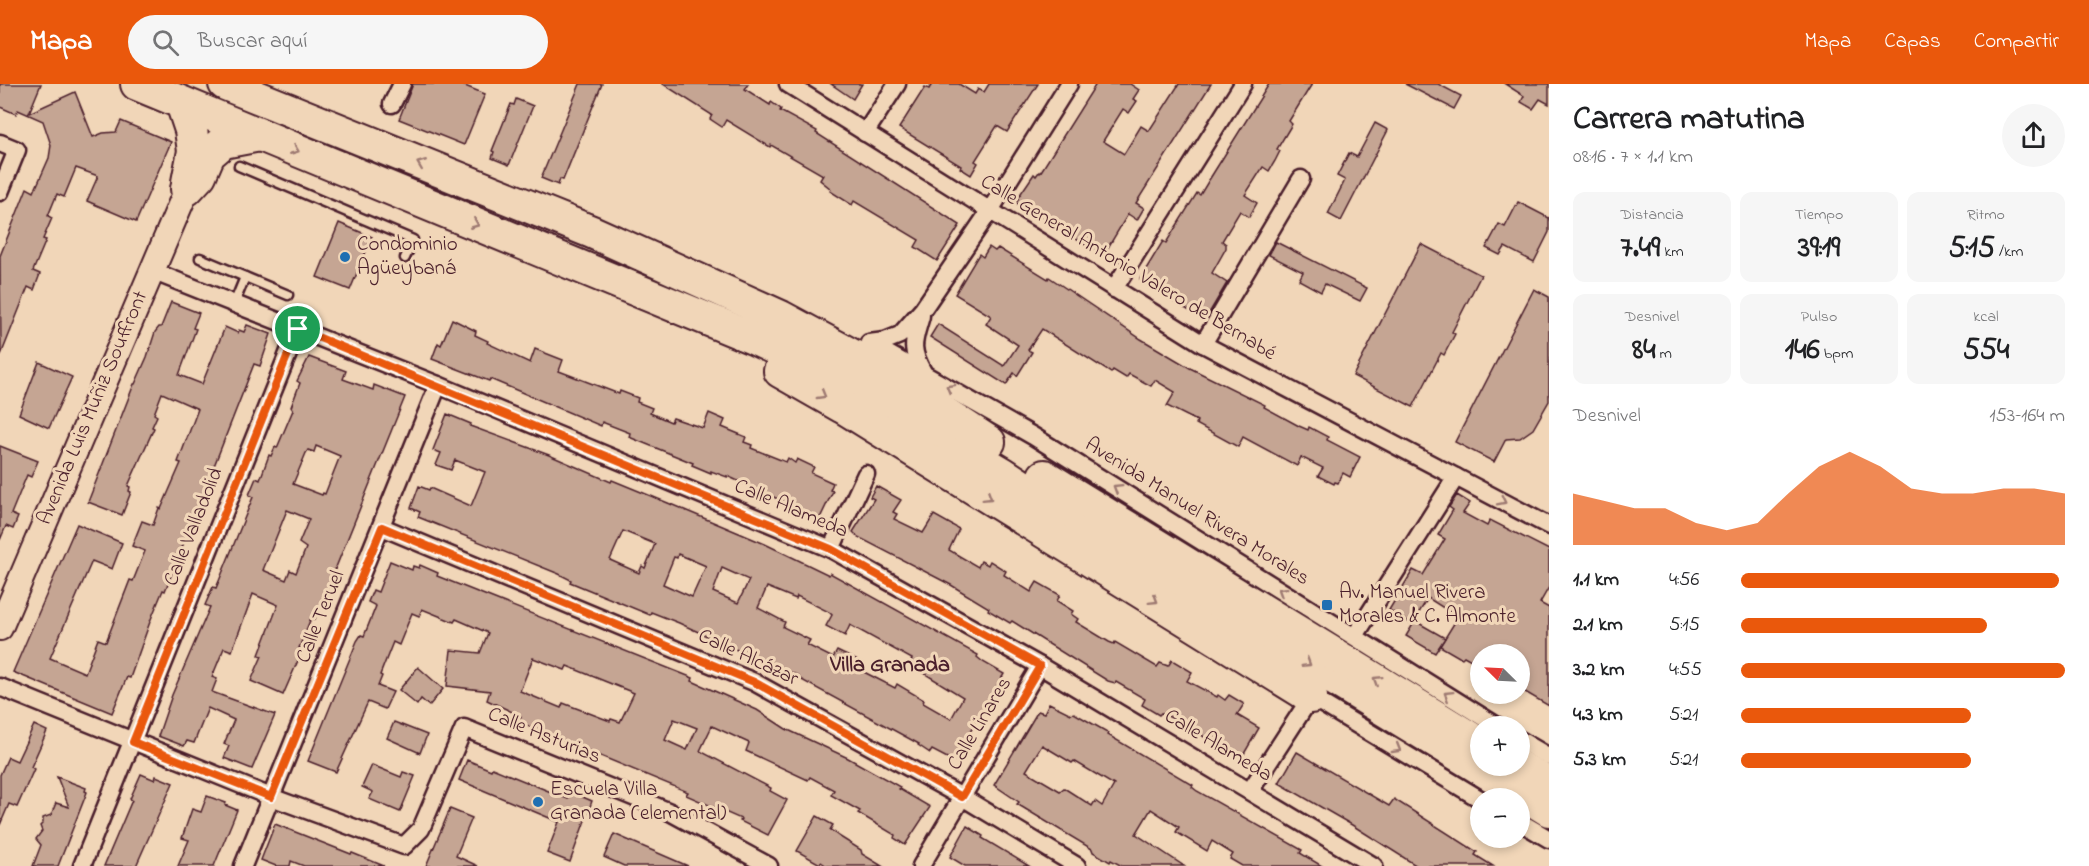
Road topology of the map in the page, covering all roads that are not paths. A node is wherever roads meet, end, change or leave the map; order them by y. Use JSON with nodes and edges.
{"nodes":[{"id":1,"x":225,"y":84,"type":"edge"},
{"id":2,"x":402,"y":84,"type":"edge"},
{"id":3,"x":788,"y":84,"type":"edge"},
{"id":4,"x":897,"y":84,"type":"edge"},
{"id":5,"x":1069,"y":84,"type":"edge"},
{"id":6,"x":1243,"y":84,"type":"edge"},
{"id":7,"x":139,"y":85,"type":"edge"},
{"id":8,"x":256,"y":91,"type":"edge"},
{"id":9,"x":182,"y":103,"type":"junction"},
{"id":10,"x":392,"y":104,"type":"dead end"},
{"id":11,"x":865,"y":133,"type":"junction"},
{"id":12,"x":260,"y":135,"type":"junction"},
{"id":13,"x":0,"y":143,"type":"edge"},
{"id":14,"x":239,"y":166,"type":"dead end"},
{"id":15,"x":1301,"y":179,"type":"dead end"},
{"id":16,"x":187,"y":189,"type":"junction"},
{"id":17,"x":0,"y":192,"type":"edge"},
{"id":18,"x":989,"y":212,"type":"junction"},
{"id":19,"x":592,"y":232,"type":"junction"},
{"id":20,"x":200,"y":258,"type":"dead end"},
{"id":21,"x":405,"y":258,"type":"dead end"},
{"id":22,"x":152,"y":271,"type":"junction"},
{"id":23,"x":245,"y":277,"type":"junction"},
{"id":24,"x":1114,"y":289,"type":"junction"},
{"id":25,"x":288,"y":295,"type":"dead end"},
{"id":26,"x":663,"y":301,"type":"junction"},
{"id":27,"x":234,"y":304,"type":"junction"},
{"id":28,"x":923,"y":309,"type":"junction"},
{"id":29,"x":298,"y":329,"type":"junction"},
{"id":30,"x":869,"y":343,"type":"junction"},
{"id":31,"x":1203,"y":344,"type":"junction"},
{"id":32,"x":923,"y":372,"type":"junction"},
{"id":33,"x":438,"y":385,"type":"junction"},
{"id":34,"x":866,"y":474,"type":"dead end"},
{"id":35,"x":1456,"y":477,"type":"junction"},
{"id":36,"x":1083,"y":513,"type":"junction"},
{"id":37,"x":1549,"y":525,"type":"edge"},
{"id":38,"x":382,"y":527,"type":"junction"},
{"id":39,"x":831,"y":549,"type":"junction"},
{"id":40,"x":0,"y":628,"type":"edge"},
{"id":41,"x":1355,"y":636,"type":"junction"},
{"id":42,"x":1040,"y":666,"type":"junction"},
{"id":43,"x":0,"y":687,"type":"edge"},
{"id":44,"x":1311,"y":697,"type":"junction"},
{"id":45,"x":1481,"y":716,"type":"edge"},
{"id":46,"x":1470,"y":738,"type":"edge"},
{"id":47,"x":133,"y":742,"type":"junction"},
{"id":48,"x":1530,"y":746,"type":"edge"},
{"id":49,"x":1549,"y":757,"type":"edge"},
{"id":50,"x":1530,"y":773,"type":"edge"},
{"id":51,"x":1549,"y":784,"type":"edge"},
{"id":52,"x":1250,"y":791,"type":"junction"},
{"id":53,"x":1470,"y":793,"type":"edge"},
{"id":54,"x":271,"y":797,"type":"junction"},
{"id":55,"x":962,"y":797,"type":"junction"},
{"id":56,"x":1549,"y":810,"type":"edge"},
{"id":57,"x":1530,"y":828,"type":"edge"},
{"id":58,"x":1549,"y":839,"type":"edge"},
{"id":59,"x":82,"y":866,"type":"edge"},
{"id":60,"x":243,"y":866,"type":"edge"},
{"id":61,"x":769,"y":866,"type":"edge"},
{"id":62,"x":921,"y":866,"type":"edge"},
{"id":63,"x":1077,"y":866,"type":"edge"},
{"id":64,"x":1374,"y":866,"type":"edge"}],
"edges":[{"from":1,"to":8,"type":"highway"},
{"from":2,"to":10,"type":"street"},
{"from":3,"to":11,"type":"street","name":"Calle General Antonio Valero de Bernabé"},
{"from":4,"to":11,"type":"street"},
{"from":5,"to":18,"type":"street"},
{"from":6,"to":24,"type":"street"},
{"from":7,"to":9,"type":"highway"},
{"from":19,"to":8,"type":"highway","one_way":true},
{"from":9,"to":12,"type":"highway"},
{"from":9,"to":16,"type":"highway"},
{"from":11,"to":18,"type":"street","name":"Calle General Antonio Valero de Bernabé"},
{"from":12,"to":16,"type":"highway"},
{"from":12,"to":26,"type":"highway","one_way":true},
{"from":13,"to":17,"type":"street"},
{"from":14,"to":21,"type":"lane"},
{"from":15,"to":31,"type":"street"},
{"from":16,"to":22,"type":"street","name":"Avenida Luis Muñiz Souffront"},
{"from":18,"to":24,"type":"street","name":"Calle General Antonio Valero de Bernabé"},
{"from":18,"to":28,"type":"street"},
{"from":19,"to":30,"type":"highway"},
{"from":19,"to":36,"type":"highway"},
{"from":20,"to":23,"type":"lane"},
{"from":22,"to":27,"type":"street","name":"Calle Alameda"},
{"from":22,"to":40,"type":"street","name":"Avenida Luis Muñiz Souffront"},
{"from":23,"to":25,"type":"lane"},
{"from":23,"to":27,"type":"lane"},
{"from":24,"to":31,"type":"street","name":"Calle General Antonio Valero de Bernabé"},
{"from":26,"to":36,"type":"highway"},
{"from":26,"to":44,"type":"highway","one_way":true},
{"from":27,"to":29,"type":"street","name":"Calle Alameda"},
{"from":28,"to":30,"type":"street"},
{"from":28,"to":32,"type":"street"},
{"from":29,"to":33,"type":"street","name":"Calle Alameda"},
{"from":29,"to":47,"type":"street","name":"Calle Valladolid"},
{"from":30,"to":32,"type":"street","name":"Avenida Manuel Rivera Morales"},
{"from":31,"to":35,"type":"street","name":"Calle General Antonio Valero de Bernabé"},
{"from":41,"to":32,"type":"street","name":"Avenida Manuel Rivera Morales","one_way":true},
{"from":33,"to":38,"type":"street","name":"Calle Teruel"},
{"from":33,"to":39,"type":"street","name":"Calle Alameda"},
{"from":34,"to":39,"type":"street"},
{"from":35,"to":37,"type":"street","name":"Calle General Antonio Valero de Bernabé","one_way":true},
{"from":35,"to":41,"type":"street"},
{"from":46,"to":36,"type":"highway","one_way":true},
{"from":36,"to":56,"type":"highway","one_way":true},
{"from":38,"to":54,"type":"street","name":"Calle Teruel"},
{"from":38,"to":55,"type":"street","name":"Calle Alcázar"},
{"from":39,"to":42,"type":"street","name":"Calle Alameda"},
{"from":45,"to":41,"type":"street","name":"Avenida Manuel Rivera Morales","one_way":true},
{"from":42,"to":52,"type":"street","name":"Calle Alameda"},
{"from":42,"to":55,"type":"street","name":"Calle Linares"},
{"from":43,"to":47,"type":"street"},
{"from":44,"to":52,"type":"street"},
{"from":44,"to":53,"type":"street","one_way":true},
{"from":47,"to":54,"type":"street"},
{"from":47,"to":59,"type":"street","name":"Calle Valladolid"},
{"from":48,"to":49,"type":"street"},
{"from":50,"to":51,"type":"highway"},
{"from":52,"to":64,"type":"street","name":"Calle Alameda"},
{"from":54,"to":60,"type":"street","name":"Calle Teruel"},
{"from":54,"to":61,"type":"street","name":"Calle Asturias"},
{"from":55,"to":62,"type":"street","name":"Calle Linares"},
{"from":55,"to":63,"type":"street","name":"Calle Alcázar"},
{"from":57,"to":58,"type":"street"}]}
